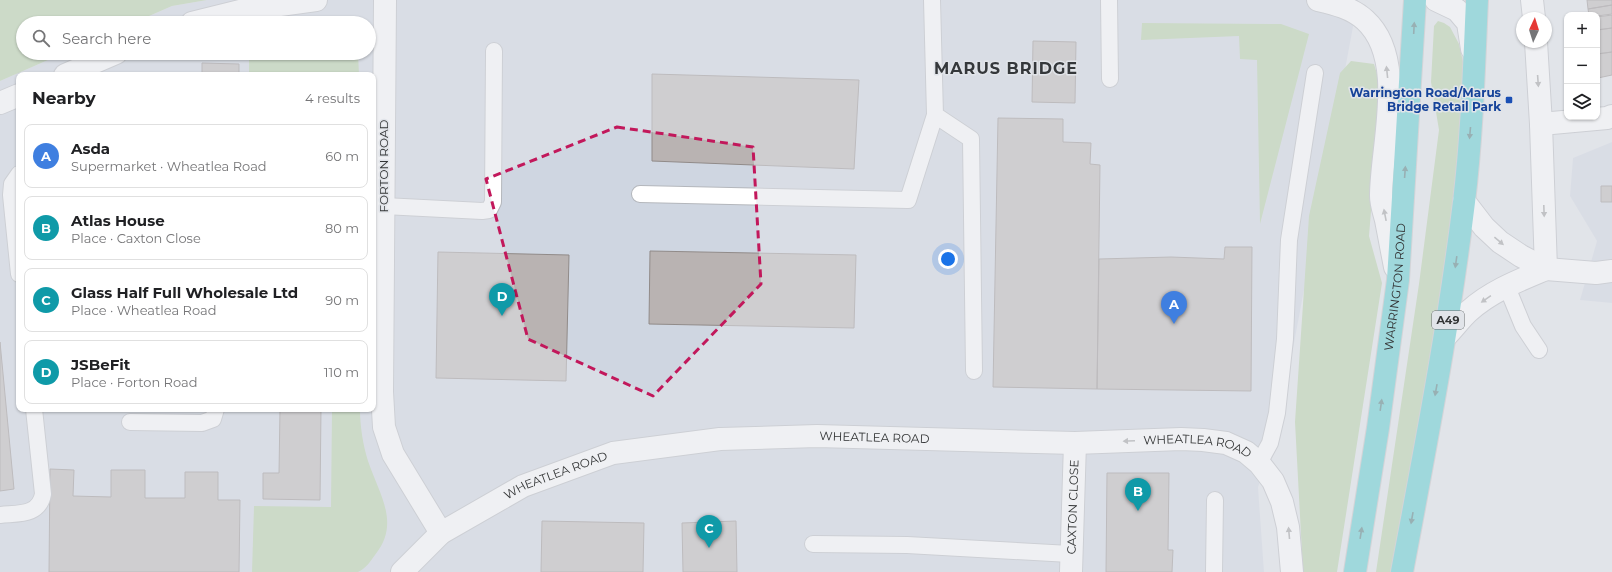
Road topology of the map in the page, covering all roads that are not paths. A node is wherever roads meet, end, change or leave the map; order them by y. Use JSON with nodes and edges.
{"nodes":[{"id":1,"x":316,"y":0,"type":"edge"},
{"id":2,"x":385,"y":0,"type":"edge"},
{"id":3,"x":932,"y":0,"type":"edge"},
{"id":4,"x":1109,"y":0,"type":"edge"},
{"id":5,"x":1318,"y":0,"type":"edge"},
{"id":6,"x":1415,"y":0,"type":"edge"},
{"id":7,"x":1436,"y":0,"type":"edge"},
{"id":8,"x":1477,"y":0,"type":"edge"},
{"id":9,"x":1532,"y":0,"type":"edge"},
{"id":10,"x":1533,"y":12,"type":"edge"},
{"id":11,"x":220,"y":16,"type":"edge"},
{"id":12,"x":1536,"y":48,"type":"edge"},
{"id":13,"x":494,"y":51,"type":"dead end"},
{"id":14,"x":100,"y":60,"type":"edge"},
{"id":15,"x":1475,"y":66,"type":"junction"},
{"id":16,"x":72,"y":72,"type":"edge"},
{"id":17,"x":1315,"y":73,"type":"dead end"},
{"id":18,"x":1110,"y":79,"type":"dead end"},
{"id":19,"x":16,"y":96,"type":"edge"},
{"id":20,"x":0,"y":103,"type":"edge"},
{"id":21,"x":935,"y":115,"type":"junction"},
{"id":22,"x":1612,"y":116,"type":"edge"},
{"id":23,"x":1541,"y":124,"type":"junction"},
{"id":24,"x":16,"y":178,"type":"edge"},
{"id":25,"x":640,"y":194,"type":"dead end"},
{"id":26,"x":1464,"y":201,"type":"junction"},
{"id":27,"x":384,"y":206,"type":"junction"},
{"id":28,"x":16,"y":244,"type":"edge"},
{"id":29,"x":1546,"y":269,"type":"junction"},
{"id":30,"x":1612,"y":272,"type":"edge"},
{"id":31,"x":1398,"y":280,"type":"junction"},
{"id":32,"x":1507,"y":287,"type":"junction"},
{"id":33,"x":1446,"y":336,"type":"junction"},
{"id":34,"x":1539,"y":350,"type":"dead end"},
{"id":35,"x":974,"y":371,"type":"dead end"},
{"id":36,"x":34,"y":412,"type":"edge"},
{"id":37,"x":215,"y":412,"type":"edge"},
{"id":38,"x":130,"y":422,"type":"dead end"},
{"id":39,"x":1075,"y":443,"type":"junction"},
{"id":40,"x":1260,"y":463,"type":"junction"},
{"id":41,"x":1215,"y":500,"type":"dead end"},
{"id":42,"x":0,"y":515,"type":"edge"},
{"id":43,"x":441,"y":533,"type":"junction"},
{"id":44,"x":813,"y":544,"type":"dead end"},
{"id":45,"x":1070,"y":563,"type":"edge"},
{"id":46,"x":402,"y":572,"type":"edge"},
{"id":47,"x":1214,"y":572,"type":"edge"},
{"id":48,"x":1292,"y":572,"type":"edge"},
{"id":49,"x":1355,"y":572,"type":"edge"},
{"id":50,"x":1402,"y":572,"type":"edge"}],
"edges":[{"from":1,"to":11,"type":"street"},
{"from":2,"to":27,"type":"street","name":"FORTON ROAD"},
{"from":3,"to":21,"type":"lane"},
{"from":4,"to":18,"type":"lane"},
{"from":31,"to":5,"type":"street","one_way":true},
{"from":31,"to":6,"type":"highway","name":"WARRINGTON ROAD","one_way":true},
{"from":7,"to":15,"type":"street"},
{"from":8,"to":15,"type":"highway","number":"A49"},
{"from":9,"to":10,"type":"street"},
{"from":12,"to":23,"type":"street","one_way":true},
{"from":13,"to":27,"type":"lane"},
{"from":14,"to":16,"type":"street"},
{"from":15,"to":26,"type":"highway","number":"A49","one_way":true},
{"from":17,"to":40,"type":"lane"},
{"from":19,"to":20,"type":"street"},
{"from":21,"to":25,"type":"lane"},
{"from":21,"to":35,"type":"lane"},
{"from":22,"to":23,"type":"street"},
{"from":23,"to":29,"type":"street","one_way":true},
{"from":24,"to":28,"type":"lane"},
{"from":26,"to":29,"type":"street","one_way":true},
{"from":26,"to":33,"type":"highway","number":"A49","one_way":true},
{"from":27,"to":43,"type":"street","name":"FORTON ROAD"},
{"from":29,"to":30,"type":"street"},
{"from":29,"to":32,"type":"street"},
{"from":49,"to":31,"type":"highway","name":"WARRINGTON ROAD","one_way":true},
{"from":32,"to":33,"type":"street","one_way":true},
{"from":32,"to":34,"type":"lane"},
{"from":33,"to":50,"type":"highway","number":"A49","one_way":true},
{"from":36,"to":42,"type":"lane"},
{"from":37,"to":38,"type":"lane"},
{"from":40,"to":39,"type":"street","name":"WHEATLEA ROAD","one_way":true},
{"from":39,"to":43,"type":"street","name":"WHEATLEA ROAD"},
{"from":39,"to":45,"type":"street","name":"CAXTON CLOSE"},
{"from":48,"to":40,"type":"street","name":"WHEATLEA ROAD","one_way":true},
{"from":41,"to":47,"type":"lane"},
{"from":43,"to":46,"type":"street","name":"WHEATLEA ROAD"},
{"from":44,"to":45,"type":"lane"}]}
